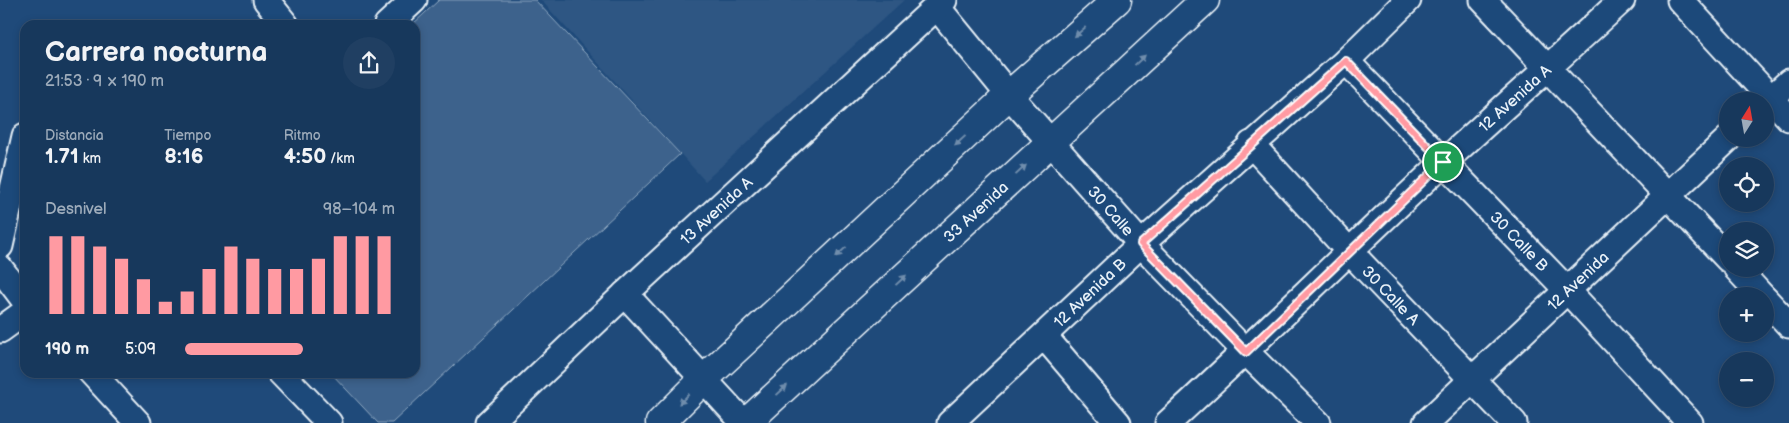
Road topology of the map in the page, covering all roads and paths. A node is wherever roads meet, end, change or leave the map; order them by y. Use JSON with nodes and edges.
{"nodes":[{"id":1,"x":266,"y":0,"type":"edge"},
{"id":2,"x":414,"y":0,"type":"edge"},
{"id":3,"x":1117,"y":0,"type":"edge"},
{"id":4,"x":1205,"y":0,"type":"edge"},
{"id":5,"x":1408,"y":0,"type":"edge"},
{"id":6,"x":1483,"y":0,"type":"edge"},
{"id":7,"x":1622,"y":0,"type":"edge"},
{"id":8,"x":1680,"y":0,"type":"edge"},
{"id":9,"x":940,"y":4,"type":"edge"},
{"id":10,"x":282,"y":20,"type":"edge"},
{"id":11,"x":392,"y":20,"type":"edge"},
{"id":12,"x":1346,"y":61,"type":"junction"},
{"id":13,"x":1548,"y":68,"type":"junction"},
{"id":14,"x":1789,"y":82,"type":"edge"},
{"id":15,"x":1760,"y":92,"type":"edge"},
{"id":16,"x":1009,"y":95,"type":"junction"},
{"id":17,"x":1774,"y":96,"type":"edge"},
{"id":18,"x":1774,"y":106,"type":"edge"},
{"id":19,"x":1789,"y":118,"type":"edge"},
{"id":20,"x":1051,"y":142,"type":"junction"},
{"id":21,"x":1252,"y":144,"type":"junction"},
{"id":22,"x":1719,"y":147,"type":"edge"},
{"id":23,"x":20,"y":158,"type":"edge"},
{"id":24,"x":1443,"y":162,"type":"junction"},
{"id":25,"x":1668,"y":195,"type":"junction"},
{"id":26,"x":1141,"y":244,"type":"junction"},
{"id":27,"x":0,"y":246,"type":"edge"},
{"id":28,"x":1719,"y":249,"type":"edge"},
{"id":29,"x":1350,"y":252,"type":"junction"},
{"id":30,"x":0,"y":269,"type":"edge"},
{"id":31,"x":1744,"y":277,"type":"edge"},
{"id":32,"x":1753,"y":287,"type":"edge"},
{"id":33,"x":1567,"y":290,"type":"junction"},
{"id":34,"x":20,"y":294,"type":"edge"},
{"id":35,"x":625,"y":294,"type":"junction"},
{"id":36,"x":1774,"y":309,"type":"edge"},
{"id":37,"x":20,"y":316,"type":"edge"},
{"id":38,"x":1789,"y":325,"type":"edge"},
{"id":39,"x":0,"y":330,"type":"edge"},
{"id":40,"x":1044,"y":336,"type":"junction"},
{"id":41,"x":1246,"y":352,"type":"junction"},
{"id":42,"x":97,"y":378,"type":"edge"},
{"id":43,"x":286,"y":378,"type":"edge"},
{"id":44,"x":704,"y":378,"type":"junction"},
{"id":45,"x":1473,"y":379,"type":"junction"},
{"id":46,"x":138,"y":423,"type":"edge"},
{"id":47,"x":329,"y":423,"type":"edge"},
{"id":48,"x":489,"y":423,"type":"edge"},
{"id":49,"x":660,"y":423,"type":"edge"},
{"id":50,"x":745,"y":423,"type":"edge"},
{"id":51,"x":950,"y":423,"type":"edge"},
{"id":52,"x":1118,"y":423,"type":"edge"},
{"id":53,"x":1168,"y":423,"type":"edge"},
{"id":54,"x":1318,"y":423,"type":"edge"},
{"id":55,"x":1426,"y":423,"type":"edge"},
{"id":56,"x":1514,"y":423,"type":"edge"},
{"id":57,"x":1690,"y":423,"type":"edge"}],
"edges":[{"from":1,"to":10,"type":"street"},
{"from":2,"to":11,"type":"street"},
{"from":3,"to":16,"type":"street","one_way":true},
{"from":20,"to":4,"type":"street","name":"33 Avenida","one_way":true},
{"from":5,"to":12,"type":"street","name":"12 Avenida B"},
{"from":6,"to":13,"type":"street"},
{"from":7,"to":13,"type":"street","name":"12 Avenida A"},
{"from":8,"to":15,"type":"street"},
{"from":9,"to":16,"type":"street","name":"30 Calle"},
{"from":9,"to":35,"type":"street","name":"13 Avenida A"},
{"from":12,"to":21,"type":"street","name":"12 Avenida B"},
{"from":12,"to":24,"type":"street","name":"30 Calle B"},
{"from":13,"to":24,"type":"street","name":"12 Avenida A"},
{"from":13,"to":25,"type":"street"},
{"from":14,"to":17,"type":"street"},
{"from":16,"to":20,"type":"street","name":"30 Calle"},
{"from":16,"to":44,"type":"street","one_way":true},
{"from":18,"to":19,"type":"street"},
{"from":20,"to":26,"type":"street","name":"30 Calle"},
{"from":50,"to":20,"type":"street","name":"33 Avenida","one_way":true},
{"from":21,"to":26,"type":"street","name":"12 Avenida B"},
{"from":21,"to":29,"type":"street","name":"30 Calle A"},
{"from":22,"to":25,"type":"street","name":"12 Avenida"},
{"from":23,"to":27,"type":"street"},
{"from":24,"to":29,"type":"street","name":"12 Avenida A"},
{"from":24,"to":33,"type":"street","name":"30 Calle B"},
{"from":25,"to":28,"type":"street"},
{"from":25,"to":33,"type":"street","name":"12 Avenida"},
{"from":26,"to":40,"type":"street","name":"12 Avenida B"},
{"from":26,"to":41,"type":"street","name":"30 Calle"},
{"from":29,"to":41,"type":"street","name":"12 Avenida A"},
{"from":29,"to":45,"type":"street","name":"30 Calle A"},
{"from":30,"to":34,"type":"street"},
{"from":31,"to":32,"type":"street"},
{"from":33,"to":45,"type":"street","name":"12 Avenida"},
{"from":33,"to":57,"type":"street","name":"30 Calle B"},
{"from":35,"to":44,"type":"street"},
{"from":35,"to":48,"type":"street","name":"13 Avenida A"},
{"from":36,"to":38,"type":"street"},
{"from":37,"to":39,"type":"street"},
{"from":40,"to":51,"type":"street","name":"12 Avenida B"},
{"from":40,"to":52,"type":"street"},
{"from":41,"to":53,"type":"street","name":"12 Avenida A"},
{"from":41,"to":54,"type":"street","name":"30 Calle"},
{"from":42,"to":46,"type":"street"},
{"from":43,"to":47,"type":"street"},
{"from":44,"to":49,"type":"street","one_way":true},
{"from":44,"to":50,"type":"street"},
{"from":45,"to":55,"type":"street","name":"12 Avenida"},
{"from":45,"to":56,"type":"street","name":"30 Calle A"}]}
